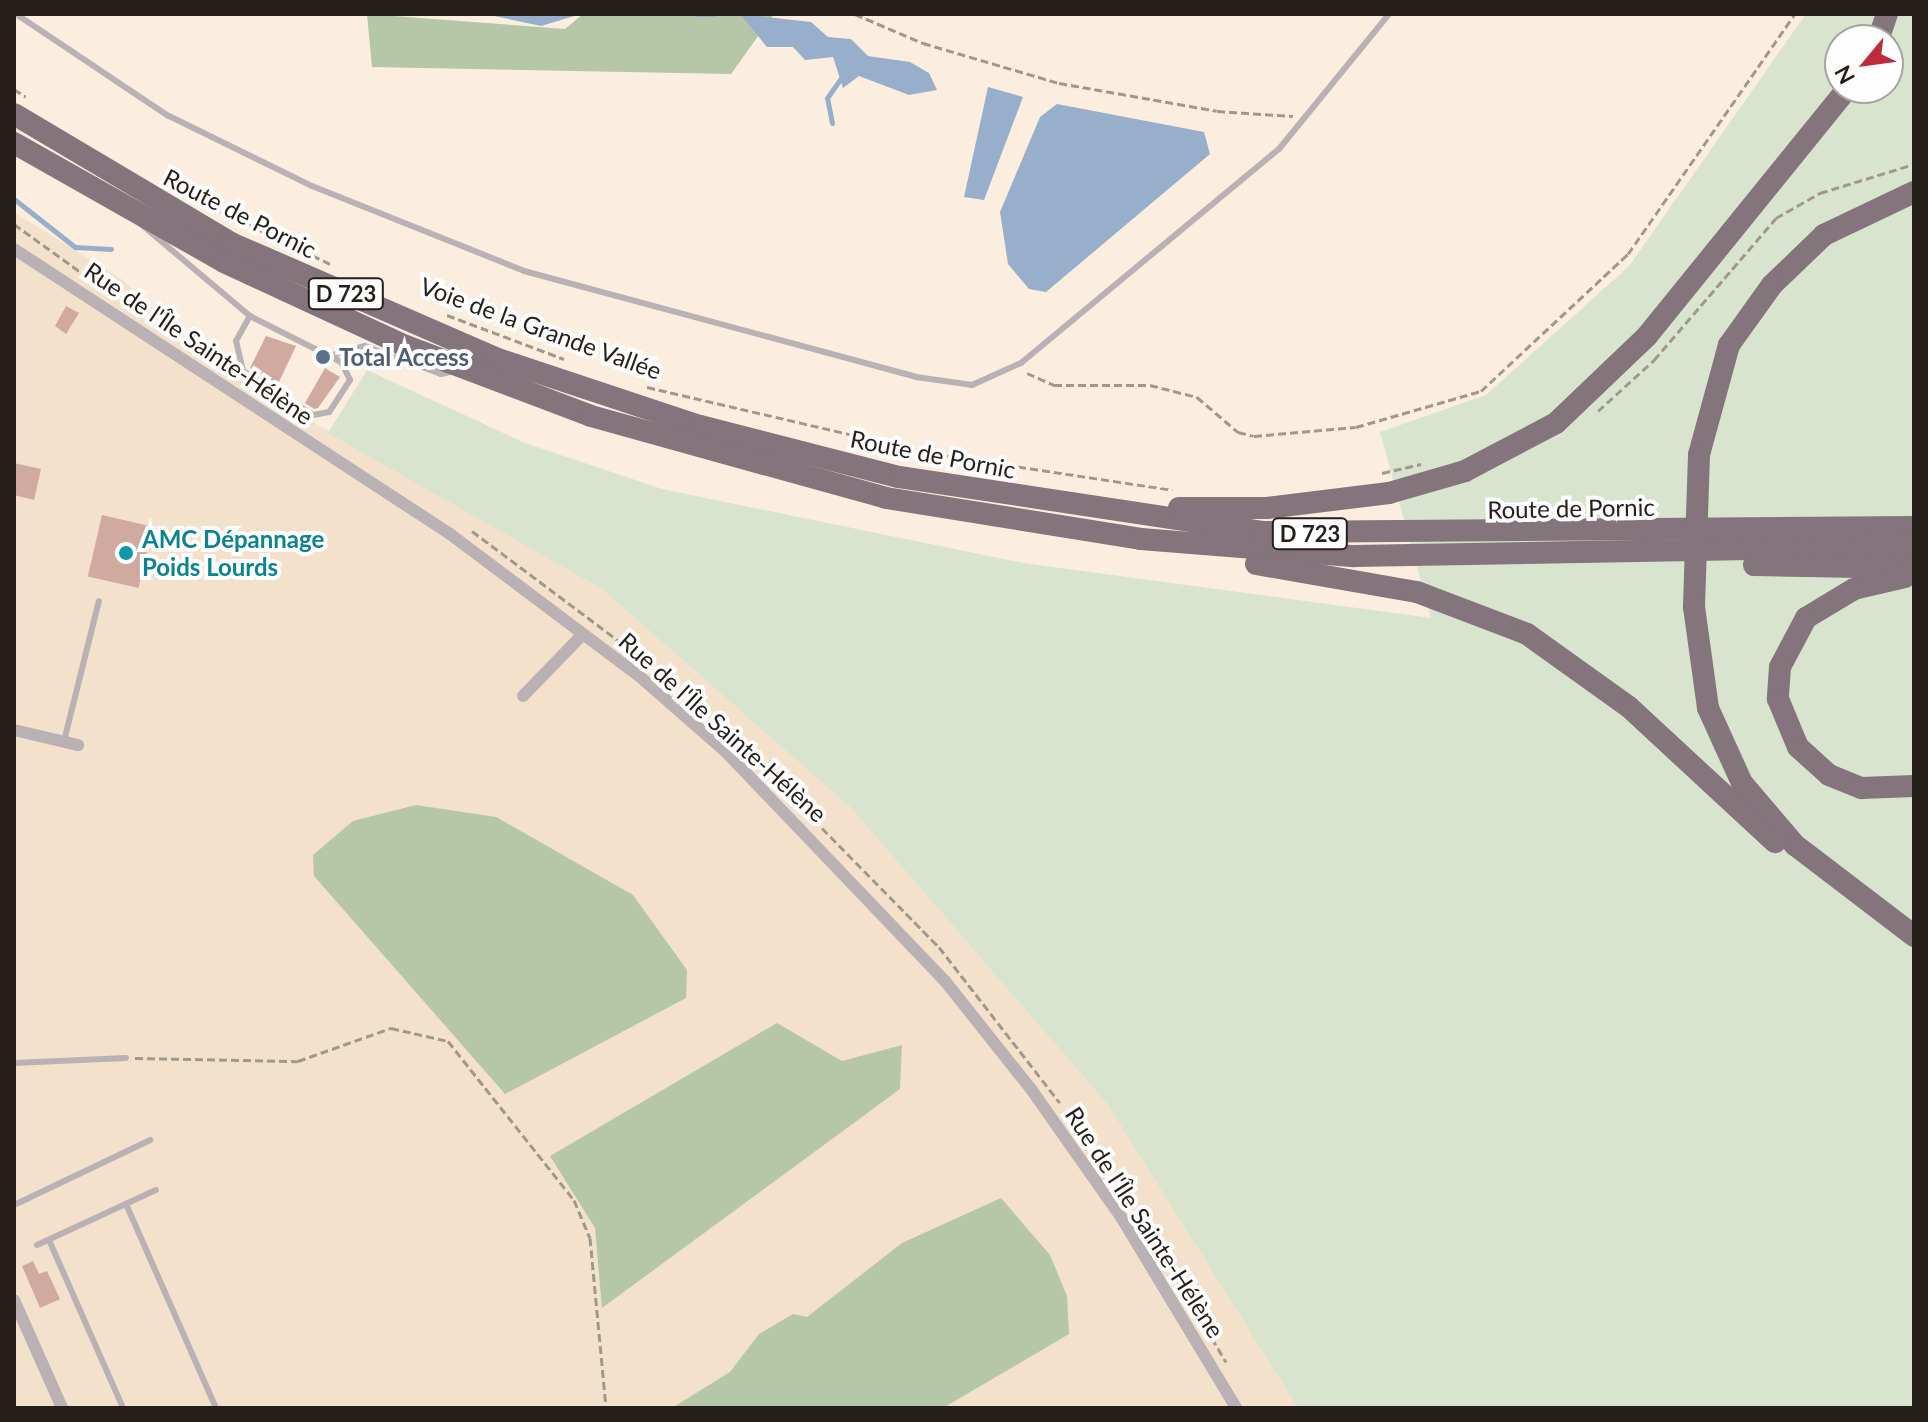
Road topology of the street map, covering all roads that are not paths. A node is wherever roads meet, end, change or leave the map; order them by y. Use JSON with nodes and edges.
{"nodes":[{"id":1,"x":16,"y":14,"type":"edge"},
{"id":2,"x":1389,"y":14,"type":"edge"},
{"id":3,"x":1835,"y":104,"type":"edge"},
{"id":4,"x":14,"y":114,"type":"edge"},
{"id":5,"x":14,"y":143,"type":"edge"},
{"id":6,"x":1914,"y":192,"type":"edge"},
{"id":7,"x":132,"y":214,"type":"junction"},
{"id":8,"x":14,"y":249,"type":"edge"},
{"id":9,"x":250,"y":316,"type":"junction"},
{"id":10,"x":333,"y":355,"type":"junction"},
{"id":11,"x":465,"y":369,"type":"junction"},
{"id":12,"x":1067,"y":506,"type":"junction"},
{"id":13,"x":1914,"y":527,"type":"edge"},
{"id":14,"x":1914,"y":546,"type":"edge"},
{"id":15,"x":1223,"y":548,"type":"junction"},
{"id":16,"x":1477,"y":558,"type":"junction"},
{"id":17,"x":1914,"y":571,"type":"edge"},
{"id":18,"x":99,"y":601,"type":"dead end"},
{"id":19,"x":583,"y":634,"type":"junction"},
{"id":20,"x":523,"y":696,"type":"dead end"},
{"id":21,"x":14,"y":730,"type":"edge"},
{"id":22,"x":64,"y":742,"type":"junction"},
{"id":23,"x":78,"y":745,"type":"dead end"},
{"id":24,"x":1914,"y":786,"type":"edge"},
{"id":25,"x":1860,"y":895,"type":"junction"},
{"id":26,"x":1914,"y":936,"type":"edge"},
{"id":27,"x":126,"y":1058,"type":"road end"},
{"id":28,"x":14,"y":1063,"type":"edge"},
{"id":29,"x":150,"y":1140,"type":"dead end"},
{"id":30,"x":156,"y":1190,"type":"dead end"},
{"id":31,"x":126,"y":1204,"type":"junction"},
{"id":32,"x":14,"y":1205,"type":"edge"},
{"id":33,"x":49,"y":1240,"type":"junction"},
{"id":34,"x":37,"y":1245,"type":"dead end"},
{"id":35,"x":14,"y":1300,"type":"edge"},
{"id":36,"x":62,"y":1408,"type":"edge"},
{"id":37,"x":123,"y":1408,"type":"edge"},
{"id":38,"x":216,"y":1408,"type":"edge"},
{"id":39,"x":1236,"y":1408,"type":"edge"}],
"edges":[{"from":1,"to":2,"type":"lane"},
{"from":3,"to":12,"type":"highway"},
{"from":4,"to":12,"type":"highway","name":"Route de Pornic","number":"D 723"},
{"from":5,"to":7,"type":"highway","name":"Route de Pornic","number":"D 723"},
{"from":6,"to":25,"type":"highway"},
{"from":7,"to":9,"type":"lane"},
{"from":7,"to":11,"type":"highway","name":"Route de Pornic","number":"D 723"},
{"from":8,"to":19,"type":"street","name":"Rue de l'Île Sainte-Hélène"},
{"from":9,"to":10,"type":"lane"},
{"from":9,"to":10,"type":"lane"},
{"from":10,"to":11,"type":"lane"},
{"from":11,"to":15,"type":"highway","name":"Route de Pornic","number":"D 723"},
{"from":12,"to":13,"type":"highway","name":"Route de Pornic","number":"D 723"},
{"from":14,"to":16,"type":"highway","name":"Route de Pornic","number":"D 723"},
{"from":15,"to":16,"type":"highway","name":"Route de Pornic","number":"D 723"},
{"from":15,"to":25,"type":"highway"},
{"from":16,"to":17,"type":"highway","number":"D 723"},
{"from":17,"to":24,"type":"highway"},
{"from":18,"to":22,"type":"lane"},
{"from":19,"to":20,"type":"street"},
{"from":19,"to":39,"type":"street","name":"Rue de l'Île Sainte-Hélène"},
{"from":21,"to":22,"type":"street"},
{"from":22,"to":23,"type":"street"},
{"from":25,"to":26,"type":"highway"},
{"from":27,"to":28,"type":"lane"},
{"from":29,"to":32,"type":"lane"},
{"from":30,"to":31,"type":"lane"},
{"from":31,"to":33,"type":"lane"},
{"from":31,"to":38,"type":"lane"},
{"from":33,"to":34,"type":"lane"},
{"from":33,"to":37,"type":"lane"},
{"from":35,"to":36,"type":"street"}]}
